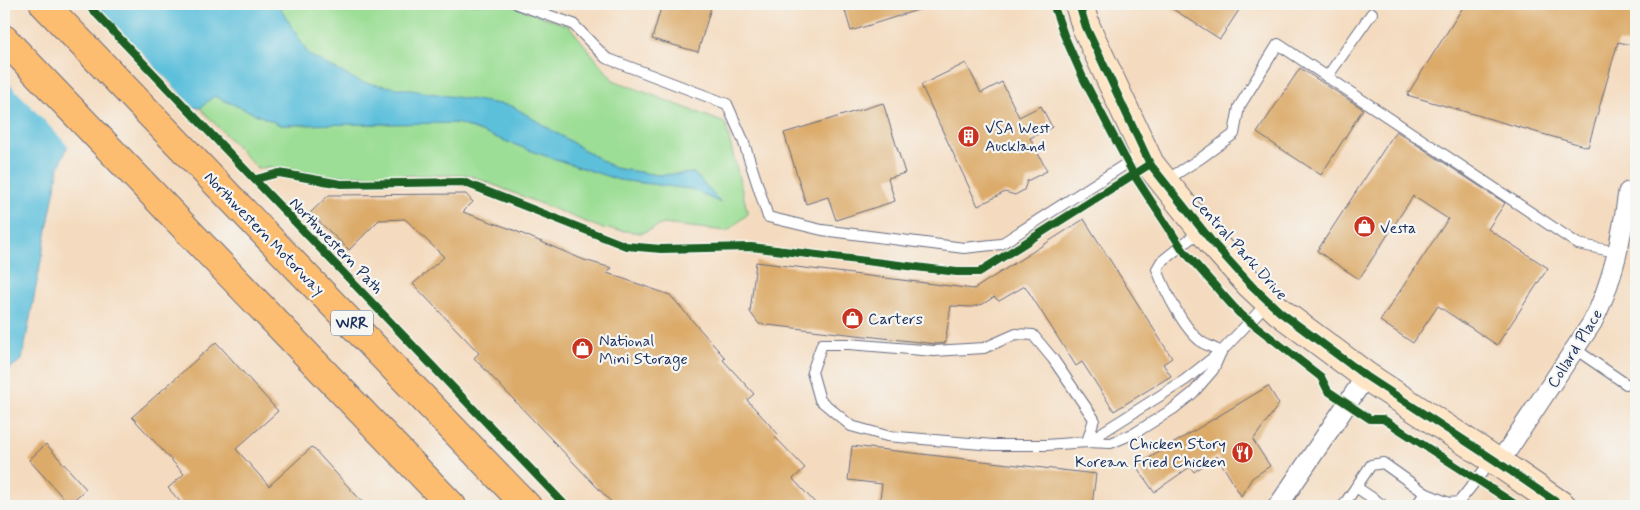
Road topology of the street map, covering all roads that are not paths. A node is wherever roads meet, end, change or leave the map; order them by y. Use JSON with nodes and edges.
{"nodes":[{"id":1,"x":44,"y":4,"type":"edge"},
{"id":2,"x":517,"y":4,"type":"edge"},
{"id":3,"x":1079,"y":4,"type":"edge"},
{"id":4,"x":1372,"y":13,"type":"dead end"},
{"id":5,"x":4,"y":39,"type":"edge"},
{"id":6,"x":1327,"y":77,"type":"junction"},
{"id":7,"x":1144,"y":152,"type":"junction"},
{"id":8,"x":1164,"y":182,"type":"junction"},
{"id":9,"x":1628,"y":192,"type":"dead end"},
{"id":10,"x":1202,"y":230,"type":"junction"},
{"id":11,"x":1616,"y":252,"type":"junction"},
{"id":12,"x":1269,"y":302,"type":"junction"},
{"id":13,"x":1575,"y":349,"type":"junction"},
{"id":14,"x":1221,"y":352,"type":"junction"},
{"id":15,"x":1366,"y":376,"type":"junction"},
{"id":16,"x":1626,"y":384,"type":"dead end"},
{"id":17,"x":1087,"y":442,"type":"junction"},
{"id":18,"x":1496,"y":461,"type":"junction"},
{"id":19,"x":1356,"y":487,"type":"junction"},
{"id":20,"x":1425,"y":493,"type":"junction"},
{"id":21,"x":1551,"y":503,"type":"edge"},
{"id":22,"x":452,"y":506,"type":"edge"},
{"id":23,"x":527,"y":506,"type":"edge"},
{"id":24,"x":1278,"y":506,"type":"edge"},
{"id":25,"x":1343,"y":506,"type":"edge"},
{"id":26,"x":1384,"y":506,"type":"edge"},
{"id":27,"x":1416,"y":506,"type":"edge"}],
"edges":[{"from":1,"to":23,"type":"highway","name":"Northwestern Motorway","number":"WRR"},
{"from":2,"to":7,"type":"lane"},
{"from":3,"to":7,"type":"main road","name":"Central Park Drive"},
{"from":4,"to":6,"type":"lane"},
{"from":5,"to":22,"type":"highway"},
{"from":6,"to":8,"type":"lane"},
{"from":6,"to":11,"type":"lane"},
{"from":7,"to":8,"type":"main road","name":"Central Park Drive"},
{"from":8,"to":10,"type":"main road","name":"Central Park Drive"},
{"from":9,"to":11,"type":"street","name":"Collard Place"},
{"from":10,"to":12,"type":"main road","name":"Central Park Drive"},
{"from":10,"to":14,"type":"lane"},
{"from":11,"to":13,"type":"street","name":"Collard Place"},
{"from":12,"to":14,"type":"lane"},
{"from":12,"to":15,"type":"main road","name":"Central Park Drive"},
{"from":13,"to":16,"type":"lane"},
{"from":13,"to":18,"type":"street","name":"Collard Place"},
{"from":14,"to":17,"type":"lane"},
{"from":14,"to":17,"type":"lane"},
{"from":15,"to":18,"type":"main road","name":"Central Park Drive"},
{"from":15,"to":24,"type":"street"},
{"from":17,"to":17,"type":"lane"},
{"from":18,"to":20,"type":"lane"},
{"from":18,"to":21,"type":"main road","name":"Central Park Drive"},
{"from":19,"to":20,"type":"lane"},
{"from":19,"to":25,"type":"lane"},
{"from":19,"to":26,"type":"lane"},
{"from":20,"to":27,"type":"lane"}]}
